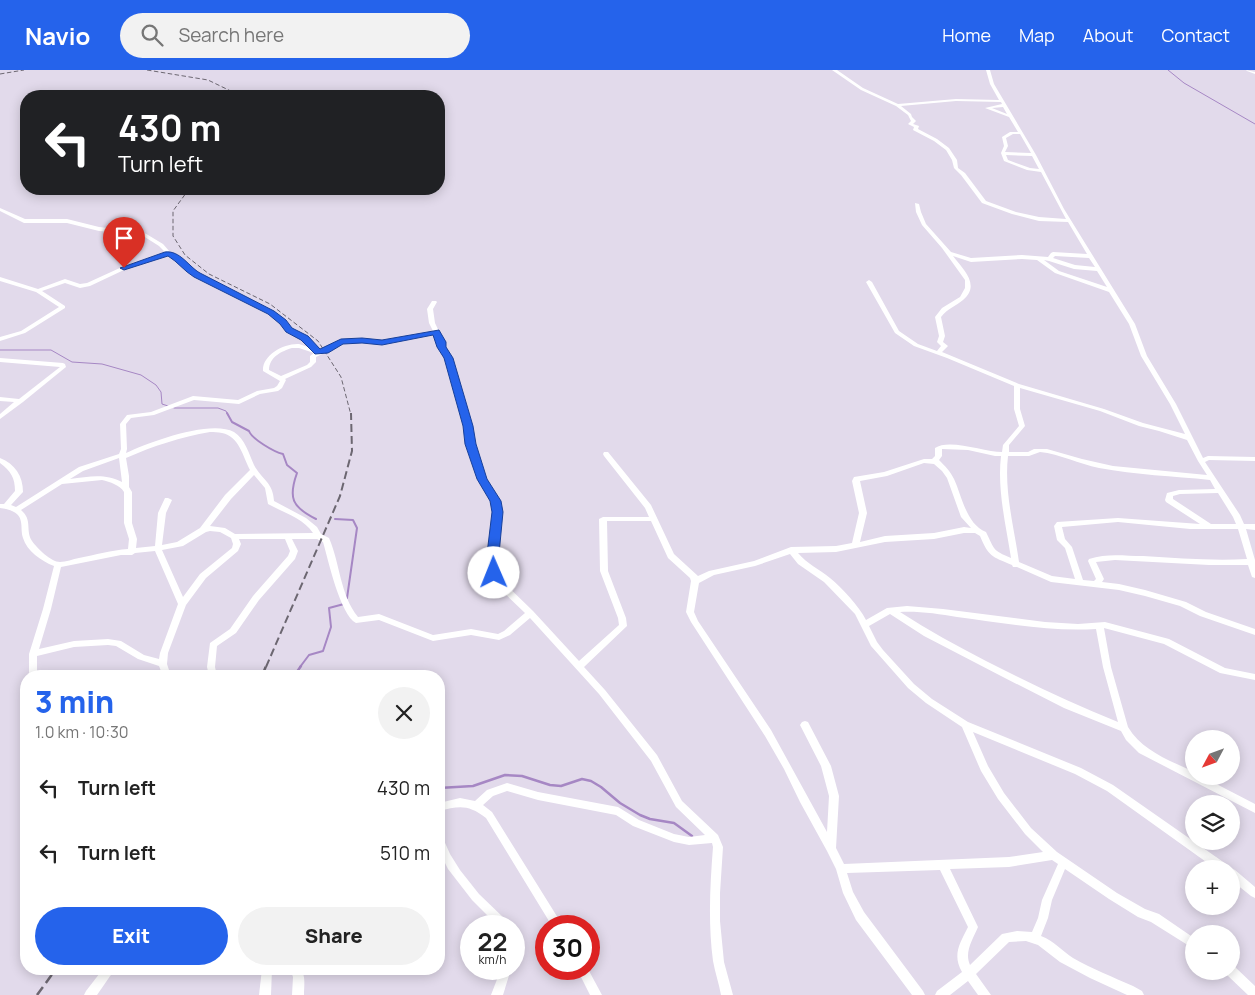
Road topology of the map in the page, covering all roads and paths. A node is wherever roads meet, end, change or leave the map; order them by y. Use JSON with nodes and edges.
{"nodes":[{"id":1,"x":834,"y":70,"type":"edge"},
{"id":2,"x":988,"y":70,"type":"edge"},
{"id":3,"x":1248,"y":70,"type":"edge"},
{"id":4,"x":1255,"y":73,"type":"edge"},
{"id":5,"x":1003,"y":103,"type":"junction"},
{"id":6,"x":898,"y":106,"type":"dead end"},
{"id":7,"x":1010,"y":116,"type":"junction"},
{"id":8,"x":1021,"y":133,"type":"junction"},
{"id":9,"x":1003,"y":153,"type":"junction"},
{"id":10,"x":1034,"y":155,"type":"junction"},
{"id":11,"x":1042,"y":171,"type":"junction"},
{"id":12,"x":917,"y":204,"type":"dead end"},
{"id":13,"x":0,"y":209,"type":"edge"},
{"id":14,"x":1069,"y":221,"type":"junction"},
{"id":15,"x":168,"y":254,"type":"junction"},
{"id":16,"x":949,"y":254,"type":"junction"},
{"id":17,"x":1089,"y":256,"type":"junction"},
{"id":18,"x":1038,"y":259,"type":"junction"},
{"id":19,"x":1050,"y":259,"type":"junction"},
{"id":20,"x":1097,"y":269,"type":"junction"},
{"id":21,"x":0,"y":279,"type":"edge"},
{"id":22,"x":869,"y":282,"type":"dead end"},
{"id":23,"x":1110,"y":290,"type":"junction"},
{"id":24,"x":38,"y":291,"type":"junction"},
{"id":25,"x":434,"y":302,"type":"dead end"},
{"id":26,"x":436,"y":332,"type":"junction"},
{"id":27,"x":0,"y":339,"type":"edge"},
{"id":28,"x":945,"y":348,"type":"junction"},
{"id":29,"x":318,"y":352,"type":"junction"},
{"id":30,"x":938,"y":353,"type":"junction"},
{"id":31,"x":0,"y":360,"type":"edge"},
{"id":32,"x":978,"y":369,"type":"junction"},
{"id":33,"x":282,"y":378,"type":"junction"},
{"id":34,"x":1017,"y":385,"type":"junction"},
{"id":35,"x":0,"y":399,"type":"edge"},
{"id":36,"x":21,"y":401,"type":"junction"},
{"id":37,"x":0,"y":417,"type":"edge"},
{"id":38,"x":1189,"y":438,"type":"junction"},
{"id":39,"x":606,"y":454,"type":"dead end"},
{"id":40,"x":1007,"y":454,"type":"junction"},
{"id":41,"x":122,"y":456,"type":"junction"},
{"id":42,"x":1255,"y":459,"type":"edge"},
{"id":43,"x":0,"y":460,"type":"edge"},
{"id":44,"x":934,"y":461,"type":"junction"},
{"id":45,"x":1200,"y":461,"type":"junction"},
{"id":46,"x":254,"y":470,"type":"junction"},
{"id":47,"x":1211,"y":478,"type":"junction"},
{"id":48,"x":62,"y":482,"type":"junction"},
{"id":49,"x":125,"y":488,"type":"junction"},
{"id":50,"x":1221,"y":492,"type":"junction"},
{"id":51,"x":168,"y":500,"type":"dead end"},
{"id":52,"x":3,"y":506,"type":"edge"},
{"id":53,"x":17,"y":510,"type":"junction"},
{"id":54,"x":654,"y":519,"type":"junction"},
{"id":55,"x":1212,"y":527,"type":"junction"},
{"id":56,"x":1241,"y":527,"type":"junction"},
{"id":57,"x":1255,"y":527,"type":"edge"},
{"id":58,"x":203,"y":530,"type":"junction"},
{"id":59,"x":979,"y":532,"type":"junction"},
{"id":60,"x":234,"y":536,"type":"junction"},
{"id":61,"x":288,"y":536,"type":"junction"},
{"id":62,"x":318,"y":536,"type":"junction"},
{"id":63,"x":855,"y":545,"type":"junction"},
{"id":64,"x":158,"y":550,"type":"junction"},
{"id":65,"x":791,"y":550,"type":"junction"},
{"id":66,"x":132,"y":552,"type":"junction"},
{"id":67,"x":1251,"y":562,"type":"junction"},
{"id":68,"x":58,"y":565,"type":"junction"},
{"id":69,"x":1016,"y":565,"type":"junction"},
{"id":70,"x":1255,"y":575,"type":"edge"},
{"id":71,"x":695,"y":580,"type":"junction"},
{"id":72,"x":1079,"y":583,"type":"junction"},
{"id":73,"x":1096,"y":584,"type":"junction"},
{"id":74,"x":182,"y":604,"type":"junction"},
{"id":75,"x":890,"y":610,"type":"junction"},
{"id":76,"x":530,"y":613,"type":"junction"},
{"id":77,"x":865,"y":625,"type":"junction"},
{"id":78,"x":1099,"y":625,"type":"junction"},
{"id":79,"x":1255,"y":632,"type":"edge"},
{"id":80,"x":33,"y":654,"type":"junction"},
{"id":81,"x":164,"y":664,"type":"junction"},
{"id":82,"x":578,"y":666,"type":"junction"},
{"id":83,"x":33,"y":670,"type":"edge"},
{"id":84,"x":166,"y":670,"type":"edge"},
{"id":85,"x":212,"y":670,"type":"edge"},
{"id":86,"x":1255,"y":677,"type":"edge"},
{"id":87,"x":965,"y":725,"type":"junction"},
{"id":88,"x":805,"y":726,"type":"dead end"},
{"id":89,"x":1124,"y":728,"type":"junction"},
{"id":90,"x":477,"y":804,"type":"junction"},
{"id":91,"x":445,"y":806,"type":"edge"},
{"id":92,"x":1255,"y":809,"type":"edge"},
{"id":93,"x":715,"y":838,"type":"junction"},
{"id":94,"x":831,"y":848,"type":"junction"},
{"id":95,"x":1053,"y":855,"type":"junction"},
{"id":96,"x":445,"y":858,"type":"edge"},
{"id":97,"x":1212,"y":860,"type":"edge"},
{"id":98,"x":1064,"y":863,"type":"junction"},
{"id":99,"x":943,"y":865,"type":"junction"},
{"id":100,"x":841,"y":869,"type":"junction"},
{"id":101,"x":1240,"y":881,"type":"edge"},
{"id":102,"x":1255,"y":893,"type":"edge"},
{"id":103,"x":495,"y":915,"type":"edge"},
{"id":104,"x":551,"y":915,"type":"edge"},
{"id":105,"x":1035,"y":938,"type":"junction"},
{"id":106,"x":1185,"y":938,"type":"edge"},
{"id":107,"x":969,"y":973,"type":"junction"},
{"id":108,"x":105,"y":975,"type":"edge"},
{"id":109,"x":267,"y":975,"type":"edge"},
{"id":110,"x":298,"y":975,"type":"edge"},
{"id":111,"x":502,"y":980,"type":"edge"},
{"id":112,"x":588,"y":980,"type":"edge"},
{"id":113,"x":1240,"y":980,"type":"edge"},
{"id":114,"x":1255,"y":994,"type":"edge"},
{"id":115,"x":90,"y":995,"type":"edge"},
{"id":116,"x":265,"y":995,"type":"edge"},
{"id":117,"x":298,"y":995,"type":"edge"},
{"id":118,"x":497,"y":995,"type":"edge"},
{"id":119,"x":596,"y":995,"type":"edge"},
{"id":120,"x":727,"y":995,"type":"edge"},
{"id":121,"x":919,"y":995,"type":"edge"},
{"id":122,"x":941,"y":995,"type":"edge"},
{"id":123,"x":985,"y":995,"type":"edge"},
{"id":124,"x":1138,"y":995,"type":"edge"}],
"edges":[{"from":1,"to":5,"type":"street"},
{"from":2,"to":5,"type":"street"},
{"from":3,"to":4,"type":"street"},
{"from":5,"to":7,"type":"street"},
{"from":5,"to":7,"type":"street"},
{"from":6,"to":14,"type":"street"},
{"from":7,"to":8,"type":"street"},
{"from":8,"to":9,"type":"street"},
{"from":8,"to":10,"type":"street"},
{"from":9,"to":10,"type":"street"},
{"from":9,"to":11,"type":"street"},
{"from":10,"to":11,"type":"street"},
{"from":11,"to":14,"type":"street"},
{"from":12,"to":16,"type":"street"},
{"from":13,"to":15,"type":"street"},
{"from":14,"to":17,"type":"street"},
{"from":15,"to":24,"type":"street"},
{"from":15,"to":29,"type":"street"},
{"from":16,"to":18,"type":"street"},
{"from":16,"to":28,"type":"street"},
{"from":17,"to":19,"type":"street"},
{"from":17,"to":20,"type":"street"},
{"from":18,"to":19,"type":"street"},
{"from":18,"to":23,"type":"street"},
{"from":19,"to":20,"type":"street"},
{"from":20,"to":23,"type":"street"},
{"from":21,"to":24,"type":"street"},
{"from":22,"to":30,"type":"street"},
{"from":23,"to":38,"type":"street"},
{"from":24,"to":27,"type":"street"},
{"from":25,"to":26,"type":"street"},
{"from":26,"to":29,"type":"street"},
{"from":26,"to":76,"type":"street"},
{"from":28,"to":30,"type":"street"},
{"from":28,"to":32,"type":"street"},
{"from":29,"to":33,"type":"street"},
{"from":29,"to":33,"type":"street"},
{"from":30,"to":32,"type":"street"},
{"from":31,"to":36,"type":"street"},
{"from":32,"to":34,"type":"street"},
{"from":33,"to":41,"type":"street"},
{"from":34,"to":38,"type":"street"},
{"from":34,"to":40,"type":"street"},
{"from":35,"to":36,"type":"street"},
{"from":36,"to":37,"type":"street"},
{"from":38,"to":45,"type":"street"},
{"from":39,"to":54,"type":"street"},
{"from":40,"to":44,"type":"street"},
{"from":40,"to":47,"type":"street"},
{"from":40,"to":69,"type":"street"},
{"from":41,"to":46,"type":"street"},
{"from":41,"to":48,"type":"street"},
{"from":41,"to":49,"type":"street"},
{"from":42,"to":45,"type":"street"},
{"from":43,"to":52,"type":"street"},
{"from":44,"to":59,"type":"street"},
{"from":44,"to":63,"type":"street"},
{"from":45,"to":47,"type":"street"},
{"from":46,"to":58,"type":"street"},
{"from":46,"to":62,"type":"street"},
{"from":47,"to":50,"type":"street"},
{"from":48,"to":49,"type":"street"},
{"from":48,"to":53,"type":"street"},
{"from":49,"to":66,"type":"street"},
{"from":50,"to":55,"type":"street"},
{"from":50,"to":56,"type":"street"},
{"from":51,"to":64,"type":"street"},
{"from":52,"to":53,"type":"street"},
{"from":53,"to":68,"type":"street"},
{"from":54,"to":71,"type":"street"},
{"from":54,"to":82,"type":"street"},
{"from":55,"to":56,"type":"street"},
{"from":55,"to":72,"type":"street"},
{"from":56,"to":57,"type":"street"},
{"from":56,"to":67,"type":"street"},
{"from":58,"to":60,"type":"street"},
{"from":58,"to":64,"type":"street"},
{"from":59,"to":63,"type":"street"},
{"from":59,"to":69,"type":"street"},
{"from":60,"to":61,"type":"street"},
{"from":60,"to":74,"type":"street"},
{"from":61,"to":62,"type":"street"},
{"from":61,"to":85,"type":"street"},
{"from":62,"to":76,"type":"street"},
{"from":63,"to":65,"type":"street"},
{"from":64,"to":66,"type":"street"},
{"from":64,"to":74,"type":"street"},
{"from":65,"to":71,"type":"street"},
{"from":65,"to":77,"type":"street"},
{"from":66,"to":68,"type":"street"},
{"from":67,"to":70,"type":"street"},
{"from":67,"to":73,"type":"street"},
{"from":68,"to":80,"type":"street"},
{"from":69,"to":72,"type":"street"},
{"from":71,"to":94,"type":"street"},
{"from":72,"to":73,"type":"street"},
{"from":73,"to":79,"type":"street"},
{"from":74,"to":81,"type":"street"},
{"from":75,"to":77,"type":"street"},
{"from":75,"to":78,"type":"street"},
{"from":75,"to":89,"type":"street"},
{"from":76,"to":82,"type":"street"},
{"from":77,"to":87,"type":"street"},
{"from":78,"to":86,"type":"street"},
{"from":78,"to":89,"type":"street"},
{"from":80,"to":81,"type":"street"},
{"from":80,"to":83,"type":"street"},
{"from":81,"to":84,"type":"street"},
{"from":82,"to":93,"type":"street"},
{"from":87,"to":95,"type":"street"},
{"from":87,"to":97,"type":"street"},
{"from":88,"to":94,"type":"street"},
{"from":89,"to":92,"type":"street"},
{"from":90,"to":91,"type":"street"},
{"from":90,"to":93,"type":"street"},
{"from":90,"to":104,"type":"street"},
{"from":93,"to":120,"type":"street"},
{"from":94,"to":100,"type":"street"},
{"from":95,"to":98,"type":"street"},
{"from":95,"to":99,"type":"street"},
{"from":96,"to":103,"type":"street"},
{"from":98,"to":105,"type":"street"},
{"from":98,"to":106,"type":"street"},
{"from":99,"to":100,"type":"street"},
{"from":99,"to":107,"type":"street"},
{"from":100,"to":121,"type":"street"},
{"from":101,"to":102,"type":"street"},
{"from":105,"to":107,"type":"street"},
{"from":105,"to":124,"type":"street"},
{"from":107,"to":122,"type":"street"},
{"from":107,"to":123,"type":"street"},
{"from":108,"to":115,"type":"street"},
{"from":109,"to":116,"type":"street"},
{"from":110,"to":117,"type":"street"},
{"from":111,"to":118,"type":"street"},
{"from":112,"to":119,"type":"street"},
{"from":113,"to":114,"type":"street"}]}
